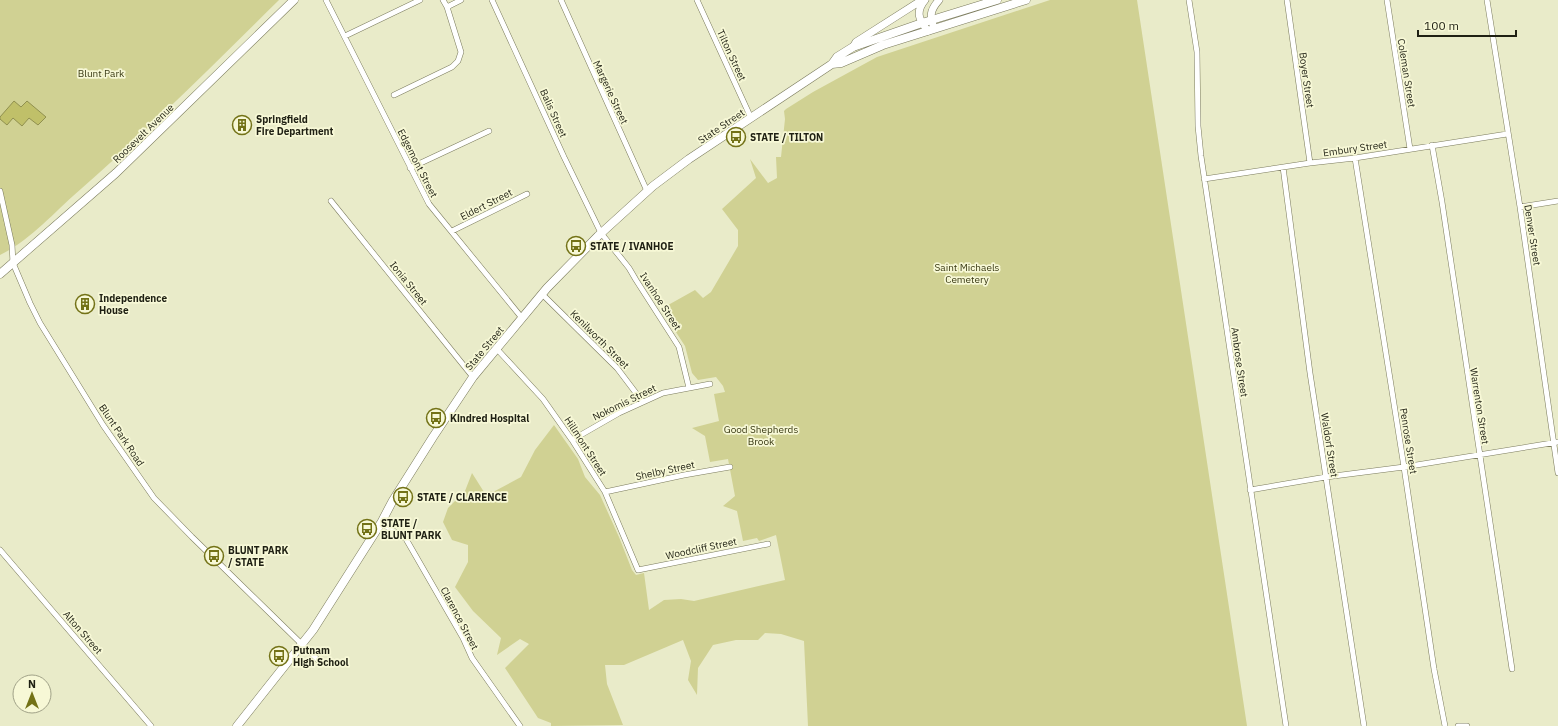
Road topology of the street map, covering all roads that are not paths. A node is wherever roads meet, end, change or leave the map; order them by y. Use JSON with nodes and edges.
{"nodes":[{"id":1,"x":294,"y":0,"type":"edge"},
{"id":2,"x":326,"y":0,"type":"edge"},
{"id":3,"x":420,"y":0,"type":"edge"},
{"id":4,"x":443,"y":0,"type":"edge"},
{"id":5,"x":461,"y":0,"type":"edge"},
{"id":6,"x":492,"y":0,"type":"edge"},
{"id":7,"x":560,"y":0,"type":"edge"},
{"id":8,"x":697,"y":0,"type":"edge"},
{"id":9,"x":924,"y":0,"type":"edge"},
{"id":10,"x":939,"y":0,"type":"edge"},
{"id":11,"x":997,"y":0,"type":"edge"},
{"id":12,"x":1026,"y":0,"type":"edge"},
{"id":13,"x":1189,"y":0,"type":"edge"},
{"id":14,"x":1287,"y":0,"type":"edge"},
{"id":15,"x":1387,"y":0,"type":"edge"},
{"id":16,"x":1487,"y":0,"type":"edge"},
{"id":17,"x":447,"y":7,"type":"junction"},
{"id":18,"x":931,"y":20,"type":"junction"},
{"id":19,"x":922,"y":23,"type":"junction"},
{"id":20,"x":931,"y":30,"type":"junction"},
{"id":21,"x":345,"y":36,"type":"junction"},
{"id":22,"x":853,"y":47,"type":"junction"},
{"id":23,"x":832,"y":64,"type":"junction"},
{"id":24,"x":394,"y":95,"type":"dead end"},
{"id":25,"x":751,"y":118,"type":"junction"},
{"id":26,"x":489,"y":131,"type":"dead end"},
{"id":27,"x":1507,"y":134,"type":"junction"},
{"id":28,"x":1432,"y":145,"type":"junction"},
{"id":29,"x":1410,"y":148,"type":"junction"},
{"id":30,"x":1355,"y":158,"type":"junction"},
{"id":31,"x":1310,"y":163,"type":"junction"},
{"id":32,"x":1283,"y":167,"type":"junction"},
{"id":33,"x":410,"y":168,"type":"junction"},
{"id":34,"x":1204,"y":179,"type":"junction"},
{"id":35,"x":0,"y":191,"type":"edge"},
{"id":36,"x":647,"y":191,"type":"junction"},
{"id":37,"x":527,"y":194,"type":"dead end"},
{"id":38,"x":331,"y":201,"type":"dead end"},
{"id":39,"x":1558,"y":201,"type":"edge"},
{"id":40,"x":1520,"y":207,"type":"junction"},
{"id":41,"x":452,"y":231,"type":"junction"},
{"id":42,"x":601,"y":233,"type":"junction"},
{"id":43,"x":13,"y":263,"type":"junction"},
{"id":44,"x":0,"y":274,"type":"edge"},
{"id":45,"x":542,"y":294,"type":"junction"},
{"id":46,"x":522,"y":318,"type":"junction"},
{"id":47,"x":496,"y":348,"type":"junction"},
{"id":48,"x":472,"y":377,"type":"junction"},
{"id":49,"x":710,"y":384,"type":"dead end"},
{"id":50,"x":689,"y":388,"type":"junction"},
{"id":51,"x":642,"y":401,"type":"junction"},
{"id":52,"x":572,"y":440,"type":"junction"},
{"id":53,"x":1555,"y":443,"type":"edge"},
{"id":54,"x":1479,"y":456,"type":"junction"},
{"id":55,"x":730,"y":467,"type":"dead end"},
{"id":56,"x":1404,"y":467,"type":"junction"},
{"id":57,"x":1558,"y":473,"type":"edge"},
{"id":58,"x":1326,"y":477,"type":"junction"},
{"id":59,"x":1250,"y":490,"type":"junction"},
{"id":60,"x":605,"y":492,"type":"junction"},
{"id":61,"x":381,"y":523,"type":"junction"},
{"id":62,"x":768,"y":544,"type":"dead end"},
{"id":63,"x":0,"y":550,"type":"edge"},
{"id":64,"x":638,"y":570,"type":"joint"},
{"id":65,"x":302,"y":645,"type":"junction"},
{"id":66,"x":318,"y":660,"type":"dead end"},
{"id":67,"x":1512,"y":669,"type":"dead end"},
{"id":68,"x":151,"y":726,"type":"edge"},
{"id":69,"x":237,"y":726,"type":"edge"},
{"id":70,"x":520,"y":726,"type":"edge"},
{"id":71,"x":1286,"y":726,"type":"edge"},
{"id":72,"x":1364,"y":726,"type":"edge"},
{"id":73,"x":1445,"y":726,"type":"edge"},
{"id":74,"x":1458,"y":726,"type":"edge"},
{"id":75,"x":1467,"y":726,"type":"edge"}],
"edges":[{"from":1,"to":43,"type":"main road","name":"Roosevelt Avenue"},
{"from":2,"to":21,"type":"street","name":"Edgemont Street"},
{"from":3,"to":21,"type":"street"},
{"from":4,"to":17,"type":"street"},
{"from":5,"to":17,"type":"street"},
{"from":6,"to":42,"type":"street","name":"Balis Street"},
{"from":7,"to":36,"type":"street","name":"Margerie Street"},
{"from":8,"to":25,"type":"street","name":"Tilton Street"},
{"from":9,"to":19,"type":"main road"},
{"from":9,"to":22,"type":"main road"},
{"from":10,"to":18,"type":"main road"},
{"from":11,"to":18,"type":"main road","name":"State Street"},
{"from":12,"to":20,"type":"main road","name":"State Street"},
{"from":13,"to":34,"type":"street","name":"Ambrose Street"},
{"from":14,"to":31,"type":"street","name":"Boyer Street"},
{"from":15,"to":29,"type":"street","name":"Coleman Street"},
{"from":16,"to":27,"type":"street","name":"Denver Street"},
{"from":17,"to":24,"type":"street"},
{"from":18,"to":19,"type":"main road","name":"State Street"},
{"from":18,"to":20,"type":"main road"},
{"from":19,"to":20,"type":"main road"},
{"from":19,"to":22,"type":"main road","name":"State Street"},
{"from":20,"to":23,"type":"main road","name":"State Street"},
{"from":21,"to":33,"type":"street","name":"Edgemont Street"},
{"from":22,"to":23,"type":"main road","name":"State Street"},
{"from":23,"to":25,"type":"main road","name":"State Street"},
{"from":25,"to":36,"type":"main road","name":"State Street"},
{"from":26,"to":33,"type":"street"},
{"from":27,"to":28,"type":"street","name":"Embury Street"},
{"from":27,"to":40,"type":"street","name":"Denver Street"},
{"from":28,"to":29,"type":"street","name":"Embury Street"},
{"from":28,"to":54,"type":"street","name":"Warrenton Street"},
{"from":29,"to":30,"type":"street","name":"Embury Street"},
{"from":30,"to":31,"type":"street","name":"Embury Street"},
{"from":30,"to":56,"type":"street","name":"Penrose Street"},
{"from":31,"to":32,"type":"street","name":"Embury Street"},
{"from":32,"to":34,"type":"street","name":"Embury Street"},
{"from":32,"to":58,"type":"street","name":"Waldorf Street"},
{"from":33,"to":41,"type":"street","name":"Edgemont Street"},
{"from":34,"to":59,"type":"street","name":"Ambrose Street"},
{"from":35,"to":43,"type":"street","name":"Blunt Park Road"},
{"from":36,"to":42,"type":"main road","name":"State Street"},
{"from":37,"to":41,"type":"street","name":"Eldert Street"},
{"from":38,"to":48,"type":"street","name":"Ionia Street"},
{"from":39,"to":40,"type":"street"},
{"from":40,"to":53,"type":"street","name":"Denver Street"},
{"from":41,"to":46,"type":"street","name":"Edgemont Street"},
{"from":42,"to":45,"type":"main road","name":"State Street"},
{"from":42,"to":50,"type":"street","name":"Ivanhoe Street"},
{"from":43,"to":44,"type":"main road","name":"Roosevelt Avenue"},
{"from":43,"to":65,"type":"street","name":"Blunt Park Road"},
{"from":45,"to":46,"type":"main road","name":"State Street"},
{"from":45,"to":51,"type":"street","name":"Kenilworth Street"},
{"from":46,"to":47,"type":"main road","name":"State Street"},
{"from":47,"to":48,"type":"main road","name":"State Street"},
{"from":47,"to":52,"type":"street","name":"Hillmont Street"},
{"from":48,"to":61,"type":"main road","name":"State Street"},
{"from":49,"to":50,"type":"street","name":"Nokomis Street"},
{"from":50,"to":51,"type":"street","name":"Nokomis Street"},
{"from":51,"to":52,"type":"street","name":"Nokomis Street"},
{"from":52,"to":60,"type":"street","name":"Hillmont Street"},
{"from":53,"to":54,"type":"street"},
{"from":53,"to":57,"type":"street","name":"Denver Street"},
{"from":54,"to":56,"type":"street"},
{"from":54,"to":67,"type":"street","name":"Warrenton Street"},
{"from":55,"to":60,"type":"street","name":"Shelby Street"},
{"from":56,"to":58,"type":"street"},
{"from":56,"to":73,"type":"street","name":"Penrose Street"},
{"from":58,"to":59,"type":"street"},
{"from":58,"to":72,"type":"street","name":"Waldorf Street"},
{"from":59,"to":71,"type":"street","name":"Ambrose Street"},
{"from":60,"to":64,"type":"street","name":"Hillmont Street"},
{"from":61,"to":65,"type":"main road","name":"State Street"},
{"from":61,"to":70,"type":"street","name":"Clarence Street"},
{"from":62,"to":64,"type":"street","name":"Woodcliff Street"},
{"from":63,"to":68,"type":"street","name":"Alton Street"},
{"from":65,"to":66,"type":"street","name":"Blunt Park Road"},
{"from":65,"to":69,"type":"main road","name":"State Street"},
{"from":74,"to":75,"type":"street"}]}
